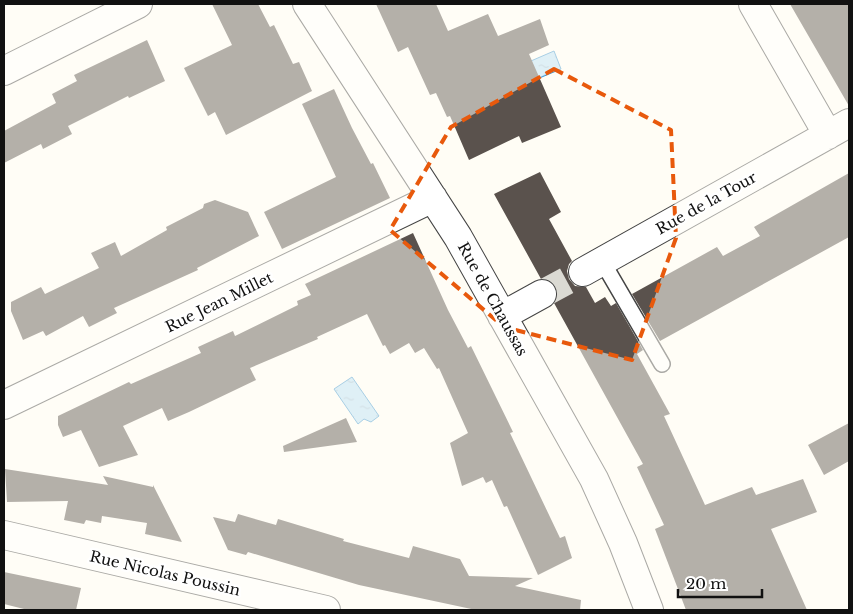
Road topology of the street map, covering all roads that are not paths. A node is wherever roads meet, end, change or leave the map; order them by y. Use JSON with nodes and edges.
{"nodes":[{"id":1,"x":138,"y":4,"type":"edge"},
{"id":2,"x":307,"y":4,"type":"edge"},
{"id":3,"x":753,"y":4,"type":"edge"},
{"id":4,"x":4,"y":71,"type":"edge"},
{"id":5,"x":839,"y":129,"type":"edge"},
{"id":6,"x":433,"y":198,"type":"junction"},
{"id":7,"x":593,"y":267,"type":"joint"},
{"id":8,"x":542,"y":294,"type":"tunnel mouth"},
{"id":9,"x":502,"y":316,"type":"junction"},
{"id":10,"x":662,"y":364,"type":"dead end"},
{"id":11,"x":4,"y":405,"type":"edge"},
{"id":12,"x":4,"y":535,"type":"edge"},
{"id":13,"x":326,"y":610,"type":"edge"},
{"id":14,"x":649,"y":610,"type":"edge"}],
"edges":[{"from":1,"to":4,"type":"street"},
{"from":2,"to":6,"type":"street","name":"Rue de Chaussas"},
{"from":3,"to":5,"type":"street","name":"Rue de la Tour"},
{"from":5,"to":7,"type":"street","name":"Rue de la Tour"},
{"from":6,"to":9,"type":"street","name":"Rue de Chaussas"},
{"from":6,"to":11,"type":"street","name":"Rue Jean Millet"},
{"from":7,"to":10,"type":"lane"},
{"from":8,"to":9,"type":"street"},
{"from":9,"to":14,"type":"street","name":"Rue de Chaussas"},
{"from":12,"to":13,"type":"street","name":"Rue Nicolas Poussin"}]}
